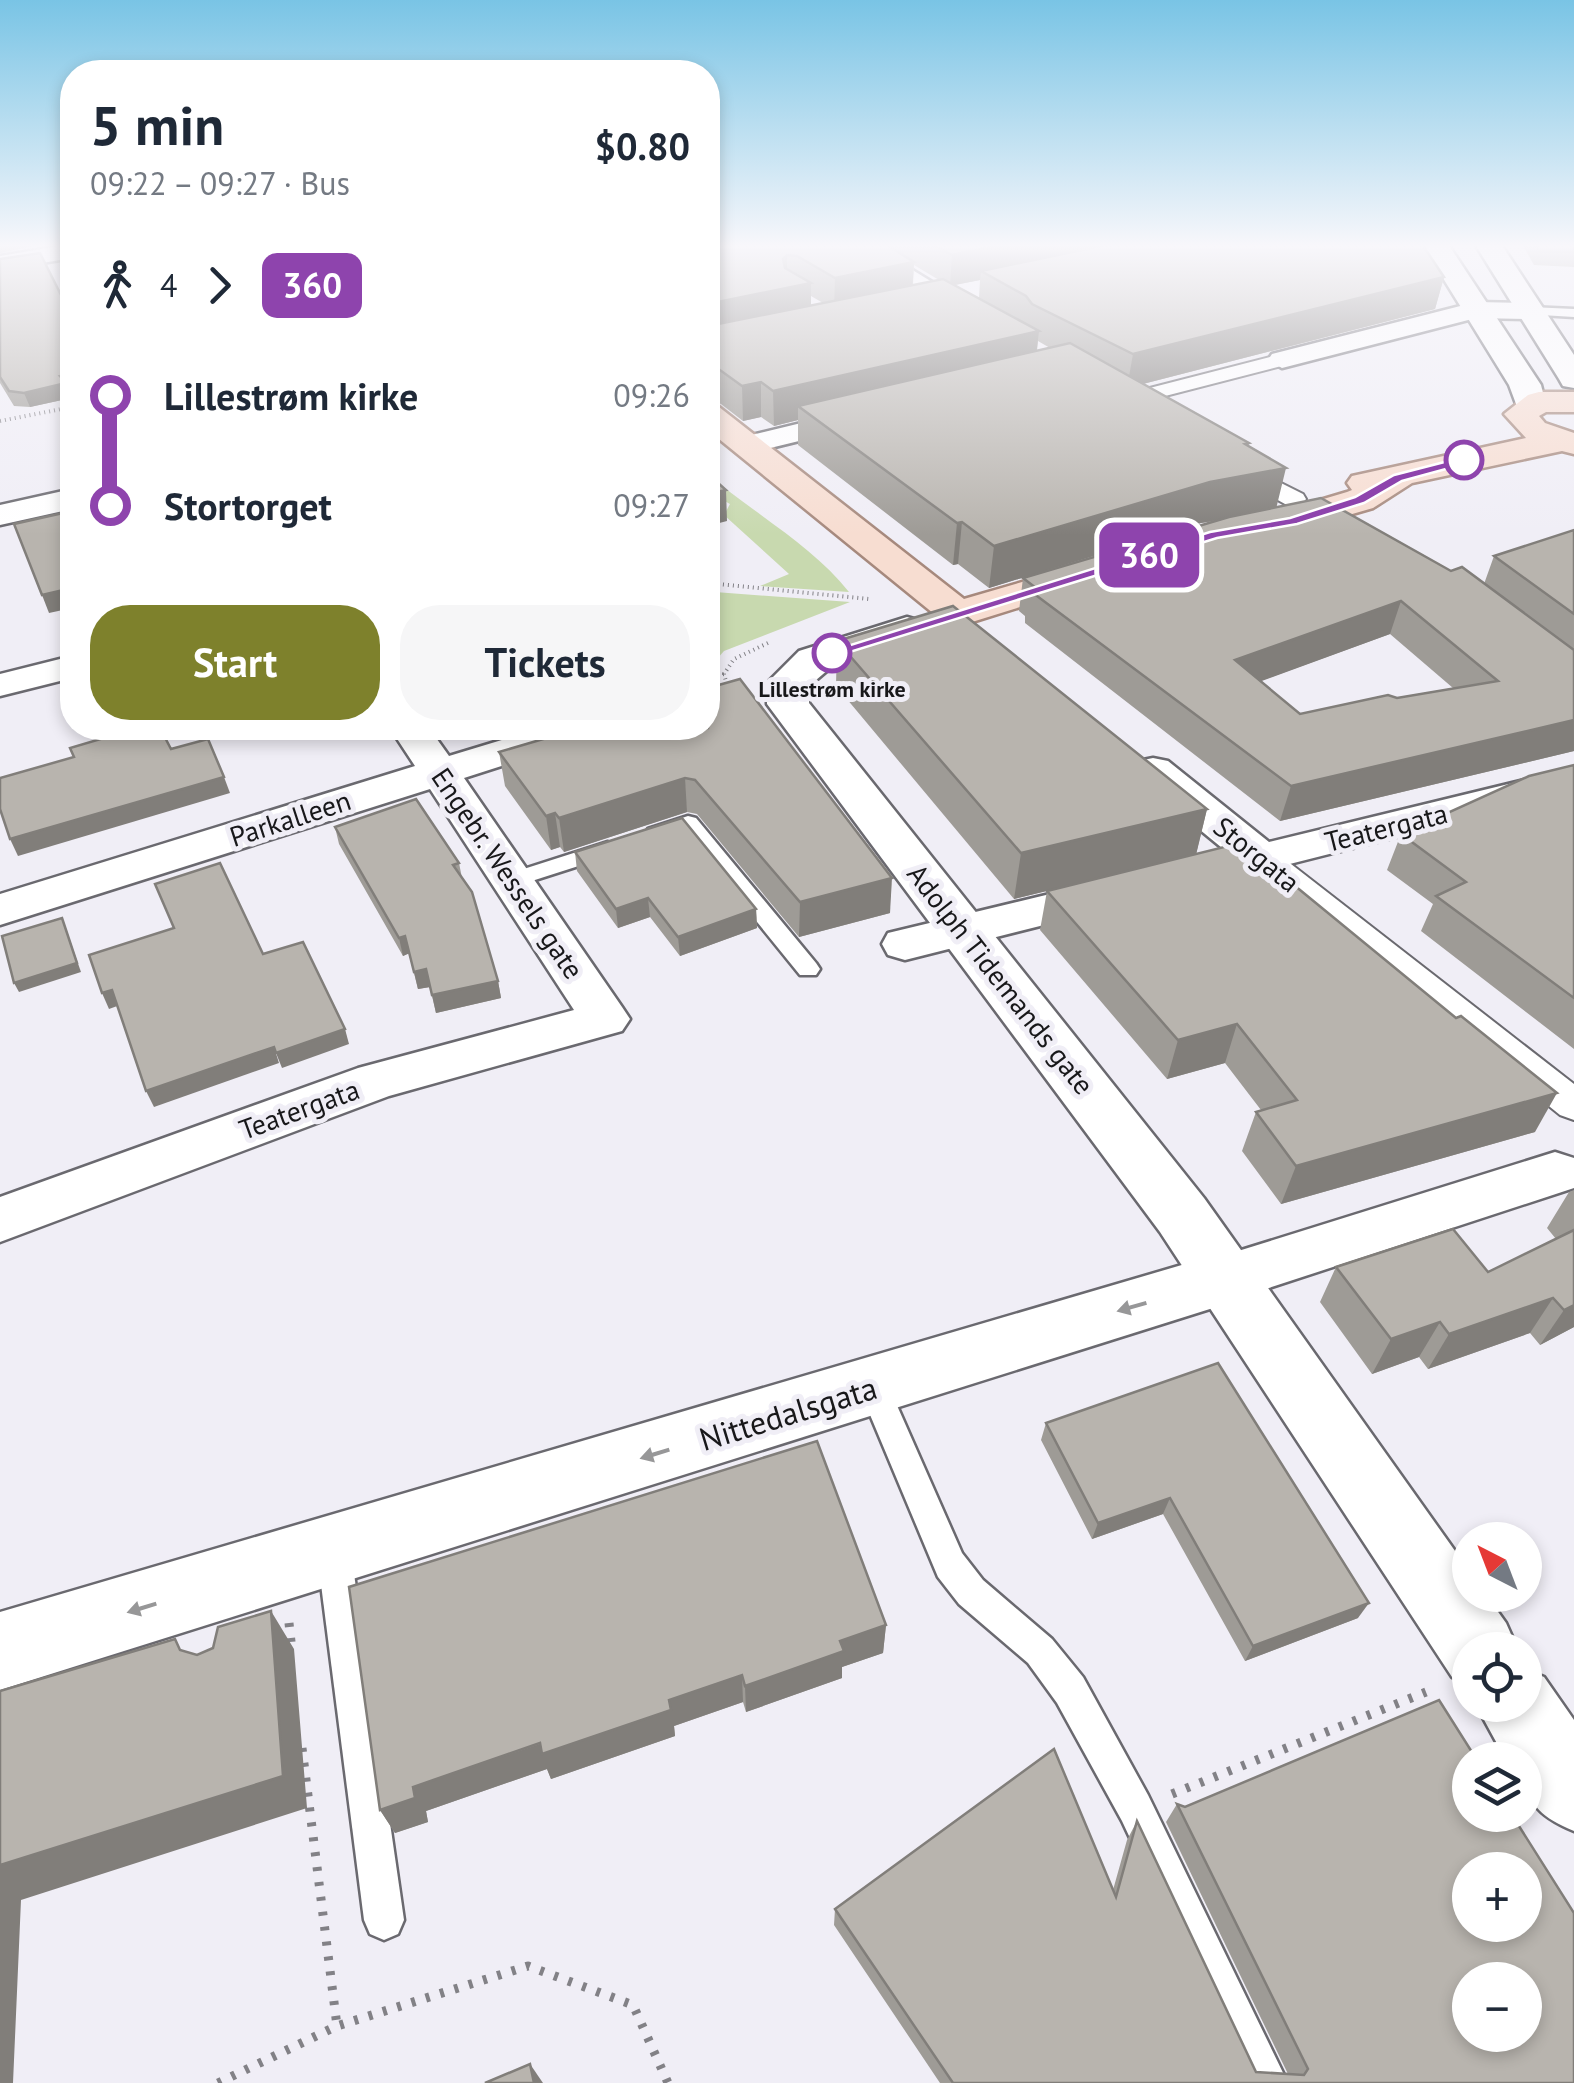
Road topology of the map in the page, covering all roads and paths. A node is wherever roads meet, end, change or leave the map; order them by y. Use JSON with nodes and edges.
{"nodes":[{"id":1,"x":1351,"y":341,"type":"edge"},
{"id":2,"x":1496,"y":341,"type":"edge"},
{"id":3,"x":1550,"y":341,"type":"edge"},
{"id":4,"x":1282,"y":360,"type":"joint"},
{"id":5,"x":1574,"y":379,"type":"edge"},
{"id":6,"x":1096,"y":385,"type":"edge"},
{"id":7,"x":1124,"y":399,"type":"junction"},
{"id":8,"x":1574,"y":402,"type":"edge"},
{"id":9,"x":900,"y":408,"type":"edge"},
{"id":10,"x":60,"y":409,"type":"edge"},
{"id":11,"x":1147,"y":415,"type":"edge"},
{"id":12,"x":1528,"y":415,"type":"junction"},
{"id":13,"x":0,"y":421,"type":"edge"},
{"id":14,"x":720,"y":424,"type":"edge"},
{"id":15,"x":1568,"y":442,"type":"edge"},
{"id":16,"x":746,"y":445,"type":"junction"},
{"id":17,"x":1212,"y":453,"type":"edge"},
{"id":18,"x":1450,"y":462,"type":"junction"},
{"id":19,"x":60,"y":502,"type":"edge"},
{"id":20,"x":1316,"y":511,"type":"junction"},
{"id":21,"x":0,"y":515,"type":"edge"},
{"id":22,"x":1229,"y":530,"type":"edge"},
{"id":23,"x":1121,"y":564,"type":"edge"},
{"id":24,"x":720,"y":585,"type":"edge"},
{"id":25,"x":875,"y":598,"type":"dead end"},
{"id":26,"x":973,"y":625,"type":"junction"},
{"id":27,"x":60,"y":670,"type":"edge"},
{"id":28,"x":720,"y":675,"type":"edge"},
{"id":29,"x":0,"y":686,"type":"edge"},
{"id":30,"x":736,"y":700,"type":"edge"},
{"id":31,"x":418,"y":740,"type":"edge"},
{"id":32,"x":542,"y":740,"type":"edge"},
{"id":33,"x":1128,"y":749,"type":"edge"},
{"id":34,"x":440,"y":771,"type":"junction"},
{"id":35,"x":1574,"y":780,"type":"edge"},
{"id":36,"x":1260,"y":858,"type":"junction"},
{"id":37,"x":513,"y":880,"type":"junction"},
{"id":38,"x":0,"y":910,"type":"edge"},
{"id":39,"x":962,"y":930,"type":"junction"},
{"id":40,"x":905,"y":944,"type":"dead end"},
{"id":41,"x":808,"y":968,"type":"dead end"},
{"id":42,"x":605,"y":1019,"type":"joint"},
{"id":43,"x":1574,"y":1105,"type":"edge"},
{"id":44,"x":1565,"y":1171,"type":"edge"},
{"id":45,"x":0,"y":1220,"type":"edge"},
{"id":46,"x":1226,"y":1278,"type":"junction"},
{"id":47,"x":873,"y":1386,"type":"junction"},
{"id":48,"x":334,"y":1550,"type":"junction"},
{"id":49,"x":288,"y":1612,"type":"dead end"},
{"id":50,"x":1467,"y":1632,"type":"edge"},
{"id":51,"x":0,"y":1651,"type":"edge"},
{"id":52,"x":293,"y":1662,"type":"dead end"},
{"id":53,"x":1426,"y":1692,"type":"dead end"},
{"id":54,"x":1366,"y":1718,"type":"junction"},
{"id":55,"x":1528,"y":1722,"type":"edge"},
{"id":56,"x":1372,"y":1728,"type":"edge"},
{"id":57,"x":301,"y":1734,"type":"dead end"},
{"id":58,"x":1574,"y":1790,"type":"edge"},
{"id":59,"x":1136,"y":1808,"type":"junction"},
{"id":60,"x":384,"y":1920,"type":"dead end"},
{"id":61,"x":336,"y":2026,"type":"junction"},
{"id":62,"x":218,"y":2083,"type":"edge"},
{"id":63,"x":668,"y":2083,"type":"edge"},
{"id":64,"x":1268,"y":2083,"type":"edge"}],
"edges":[{"from":1,"to":4,"type":"street"},
{"from":2,"to":12,"type":"street"},
{"from":3,"to":5,"type":"street"},
{"from":4,"to":7,"type":"street"},
{"from":6,"to":7,"type":"street"},
{"from":7,"to":11,"type":"street"},
{"from":8,"to":12,"type":"main road"},
{"from":9,"to":16,"type":"street"},
{"from":10,"to":13,"type":"path"},
{"from":12,"to":15,"type":"main road"},
{"from":12,"to":18,"type":"main road"},
{"from":14,"to":16,"type":"main road"},
{"from":15,"to":18,"type":"main road"},
{"from":16,"to":26,"type":"main road"},
{"from":17,"to":20,"type":"street"},
{"from":18,"to":20,"type":"main road"},
{"from":19,"to":21,"type":"street"},
{"from":20,"to":22,"type":"main road"},
{"from":23,"to":26,"type":"main road","name":"Adolph Tidemands gate"},
{"from":24,"to":25,"type":"path"},
{"from":26,"to":39,"type":"street","name":"Adolph Tidemands gate"},
{"from":27,"to":29,"type":"street"},
{"from":28,"to":30,"type":"path"},
{"from":31,"to":34,"type":"street","name":"Engebr. Wessels gate"},
{"from":32,"to":34,"type":"street","name":"Parkalleen"},
{"from":33,"to":36,"type":"street","name":"Storgata"},
{"from":34,"to":37,"type":"street","name":"Engebr. Wessels gate"},
{"from":34,"to":38,"type":"street","name":"Parkalleen"},
{"from":35,"to":36,"type":"street","name":"Teatergata"},
{"from":36,"to":39,"type":"street","name":"Teatergata"},
{"from":36,"to":43,"type":"street","name":"Storgata"},
{"from":37,"to":41,"type":"lane"},
{"from":37,"to":42,"type":"street","name":"Engebr. Wessels gate"},
{"from":39,"to":40,"type":"street","name":"Teatergata"},
{"from":39,"to":46,"type":"street","name":"Adolph Tidemands gate"},
{"from":42,"to":45,"type":"street","name":"Teatergata"},
{"from":44,"to":46,"type":"street","name":"Nittedalsgata"},
{"from":46,"to":47,"type":"street","name":"Nittedalsgata","one_way":true},
{"from":46,"to":50,"type":"street","name":"Adolph Tidemands gate"},
{"from":47,"to":48,"type":"street","name":"Nittedalsgata","one_way":true},
{"from":47,"to":59,"type":"lane"},
{"from":48,"to":51,"type":"street","name":"Nittedalsgata","one_way":true},
{"from":48,"to":60,"type":"lane"},
{"from":49,"to":52,"type":"path"},
{"from":53,"to":54,"type":"path"},
{"from":54,"to":56,"type":"path"},
{"from":54,"to":59,"type":"path"},
{"from":55,"to":58,"type":"street"},
{"from":57,"to":61,"type":"path"},
{"from":59,"to":64,"type":"lane"},
{"from":61,"to":62,"type":"path"},
{"from":61,"to":63,"type":"path"}]}
